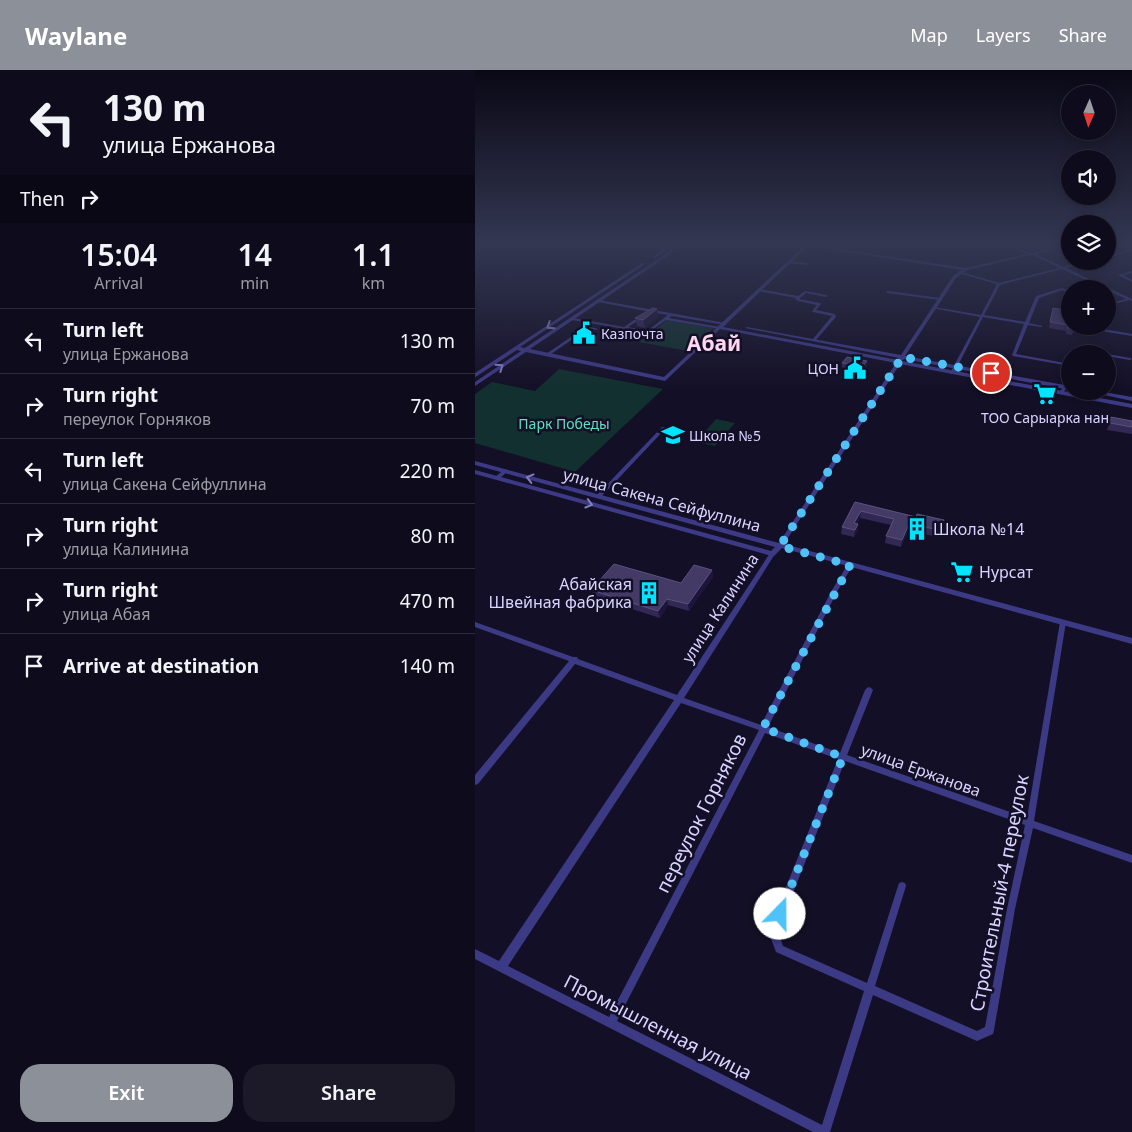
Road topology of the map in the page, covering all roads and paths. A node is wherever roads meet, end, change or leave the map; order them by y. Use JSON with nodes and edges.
{"nodes":[{"id":1,"x":608,"y":292,"type":"edge"},
{"id":2,"x":609,"y":292,"type":"edge"},
{"id":3,"x":757,"y":292,"type":"edge"},
{"id":4,"x":768,"y":292,"type":"edge"},
{"id":5,"x":805,"y":292,"type":"edge"},
{"id":6,"x":808,"y":292,"type":"edge"},
{"id":7,"x":888,"y":292,"type":"dead end"},
{"id":8,"x":945,"y":292,"type":"edge"},
{"id":9,"x":995,"y":292,"type":"edge"},
{"id":10,"x":1050,"y":292,"type":"edge"},
{"id":11,"x":1116,"y":292,"type":"edge"},
{"id":12,"x":826,"y":296,"type":"dead end"},
{"id":13,"x":799,"y":297,"type":"junction"},
{"id":14,"x":599,"y":298,"type":"junction"},
{"id":15,"x":1130,"y":298,"type":"edge"},
{"id":16,"x":940,"y":299,"type":"junction"},
{"id":17,"x":1116,"y":302,"type":"edge"},
{"id":18,"x":934,"y":308,"type":"junction"},
{"id":19,"x":655,"y":312,"type":"junction"},
{"id":20,"x":568,"y":315,"type":"junction"},
{"id":21,"x":671,"y":315,"type":"junction"},
{"id":22,"x":982,"y":316,"type":"junction"},
{"id":23,"x":575,"y":318,"type":"junction"},
{"id":24,"x":666,"y":319,"type":"junction"},
{"id":25,"x":1028,"y":323,"type":"junction"},
{"id":26,"x":725,"y":324,"type":"junction"},
{"id":27,"x":582,"y":326,"type":"dead end"},
{"id":28,"x":1041,"y":326,"type":"dead end"},
{"id":29,"x":588,"y":327,"type":"junction"},
{"id":30,"x":596,"y":328,"type":"dead end"},
{"id":31,"x":625,"y":328,"type":"junction"},
{"id":32,"x":720,"y":328,"type":"junction"},
{"id":33,"x":1116,"y":332,"type":"edge"},
{"id":34,"x":1132,"y":334,"type":"edge"},
{"id":35,"x":811,"y":343,"type":"junction"},
{"id":36,"x":516,"y":348,"type":"junction"},
{"id":37,"x":525,"y":350,"type":"junction"},
{"id":38,"x":547,"y":355,"type":"junction"},
{"id":39,"x":1116,"y":357,"type":"edge"},
{"id":40,"x":1130,"y":359,"type":"dead end"},
{"id":41,"x":900,"y":360,"type":"junction"},
{"id":42,"x":1061,"y":365,"type":"edge"},
{"id":43,"x":955,"y":367,"type":"junction"},
{"id":44,"x":952,"y":372,"type":"junction"},
{"id":45,"x":475,"y":375,"type":"edge"},
{"id":46,"x":475,"y":384,"type":"edge"},
{"id":47,"x":1061,"y":386,"type":"edge"},
{"id":48,"x":1061,"y":393,"type":"edge"},
{"id":49,"x":1116,"y":396,"type":"edge"},
{"id":50,"x":1132,"y":399,"type":"edge"},
{"id":51,"x":1099,"y":400,"type":"edge"},
{"id":52,"x":1132,"y":406,"type":"edge"},
{"id":53,"x":664,"y":428,"type":"dead end"},
{"id":54,"x":475,"y":463,"type":"edge"},
{"id":55,"x":505,"y":471,"type":"junction"},
{"id":56,"x":475,"y":472,"type":"edge"},
{"id":57,"x":497,"y":478,"type":"junction"},
{"id":58,"x":599,"y":496,"type":"junction"},
{"id":59,"x":780,"y":546,"type":"junction"},
{"id":60,"x":772,"y":554,"type":"junction"},
{"id":61,"x":850,"y":565,"type":"junction"},
{"id":62,"x":1063,"y":622,"type":"junction"},
{"id":63,"x":475,"y":624,"type":"edge"},
{"id":64,"x":1132,"y":641,"type":"edge"},
{"id":65,"x":575,"y":659,"type":"junction"},
{"id":66,"x":869,"y":690,"type":"dead end"},
{"id":67,"x":679,"y":699,"type":"junction"},
{"id":68,"x":763,"y":728,"type":"junction"},
{"id":69,"x":843,"y":757,"type":"junction"},
{"id":70,"x":475,"y":781,"type":"edge"},
{"id":71,"x":1030,"y":823,"type":"junction"},
{"id":72,"x":1132,"y":859,"type":"edge"},
{"id":73,"x":902,"y":886,"type":"dead end"},
{"id":74,"x":475,"y":954,"type":"edge"},
{"id":75,"x":501,"y":967,"type":"junction"},
{"id":76,"x":869,"y":989,"type":"junction"},
{"id":77,"x":611,"y":1023,"type":"junction"},
{"id":78,"x":825,"y":1132,"type":"edge"}],
"edges":[{"from":1,"to":14,"type":"street"},
{"from":2,"to":14,"type":"street"},
{"from":3,"to":26,"type":"street"},
{"from":4,"to":13,"type":"street"},
{"from":5,"to":13,"type":"street"},
{"from":6,"to":12,"type":"street"},
{"from":7,"to":16,"type":"street"},
{"from":8,"to":16,"type":"street","name":"улица Калинина"},
{"from":9,"to":22,"type":"street"},
{"from":10,"to":25,"type":"street"},
{"from":11,"to":15,"type":"street"},
{"from":13,"to":35,"type":"street"},
{"from":14,"to":19,"type":"street"},
{"from":14,"to":20,"type":"street"},
{"from":14,"to":23,"type":"street"},
{"from":15,"to":17,"type":"street"},
{"from":16,"to":18,"type":"street","name":"улица Калинина"},
{"from":18,"to":22,"type":"street"},
{"from":18,"to":41,"type":"street","name":"улица Калинина"},
{"from":19,"to":21,"type":"street"},
{"from":19,"to":31,"type":"street"},
{"from":20,"to":23,"type":"street"},
{"from":20,"to":36,"type":"street","one_way":true},
{"from":21,"to":24,"type":"street"},
{"from":21,"to":26,"type":"street"},
{"from":22,"to":25,"type":"street"},
{"from":22,"to":43,"type":"street"},
{"from":23,"to":31,"type":"street"},
{"from":23,"to":37,"type":"street"},
{"from":24,"to":31,"type":"street"},
{"from":24,"to":32,"type":"street"},
{"from":25,"to":28,"type":"street"},
{"from":25,"to":42,"type":"street"},
{"from":26,"to":32,"type":"street"},
{"from":26,"to":35,"type":"street"},
{"from":27,"to":29,"type":"street"},
{"from":29,"to":30,"type":"street"},
{"from":29,"to":38,"type":"street"},
{"from":32,"to":35,"type":"street"},
{"from":32,"to":38,"type":"street"},
{"from":33,"to":34,"type":"street"},
{"from":35,"to":41,"type":"street"},
{"from":36,"to":37,"type":"street"},
{"from":36,"to":45,"type":"street"},
{"from":37,"to":38,"type":"street"},
{"from":46,"to":37,"type":"street","one_way":true},
{"from":39,"to":40,"type":"street"},
{"from":41,"to":43,"type":"street"},
{"from":41,"to":44,"type":"street"},
{"from":41,"to":59,"type":"street","name":"улица Калинина"},
{"from":43,"to":44,"type":"street"},
{"from":43,"to":47,"type":"street"},
{"from":44,"to":48,"type":"street"},
{"from":49,"to":50,"type":"street"},
{"from":51,"to":52,"type":"street"},
{"from":53,"to":58,"type":"street"},
{"from":54,"to":55,"type":"street","name":"улица Сакена Сейфуллина"},
{"from":55,"to":57,"type":"street"},
{"from":58,"to":55,"type":"street","name":"улица Сакена Сейфуллина","one_way":true},
{"from":56,"to":57,"type":"street","name":"улица Сакена Сейфуллина"},
{"from":57,"to":60,"type":"street","name":"улица Сакена Сейфуллина","one_way":true},
{"from":58,"to":59,"type":"street","name":"улица Сакена Сейфуллина"},
{"from":59,"to":60,"type":"street","name":"улица Калинина"},
{"from":59,"to":61,"type":"street","name":"улица Сакена Сейфуллина"},
{"from":60,"to":67,"type":"street","name":"улица Калинина"},
{"from":61,"to":62,"type":"street","name":"улица Сакена Сейфуллина"},
{"from":61,"to":68,"type":"street","name":"переулок Горняков"},
{"from":62,"to":64,"type":"street","name":"улица Сакена Сейфуллина"},
{"from":62,"to":71,"type":"street","name":"Строительный-4 переулок"},
{"from":63,"to":65,"type":"street","name":"улица Ержанова"},
{"from":65,"to":67,"type":"street","name":"улица Ержанова"},
{"from":65,"to":70,"type":"street"},
{"from":66,"to":69,"type":"street","name":"Строительный-4 переулок"},
{"from":67,"to":68,"type":"street","name":"улица Ержанова"},
{"from":67,"to":75,"type":"street","name":"улица Калинина"},
{"from":68,"to":69,"type":"street","name":"улица Ержанова"},
{"from":68,"to":77,"type":"street","name":"переулок Горняков"},
{"from":69,"to":71,"type":"street","name":"улица Ержанова"},
{"from":69,"to":76,"type":"street","name":"Строительный-4 переулок"},
{"from":71,"to":72,"type":"street","name":"улица Ержанова"},
{"from":71,"to":76,"type":"street","name":"Строительный-4 переулок"},
{"from":73,"to":76,"type":"street"},
{"from":74,"to":75,"type":"street","name":"Промышленная улица"},
{"from":75,"to":77,"type":"street","name":"Промышленная улица"},
{"from":76,"to":78,"type":"street"},
{"from":77,"to":78,"type":"street","name":"Промышленная улица"}]}
